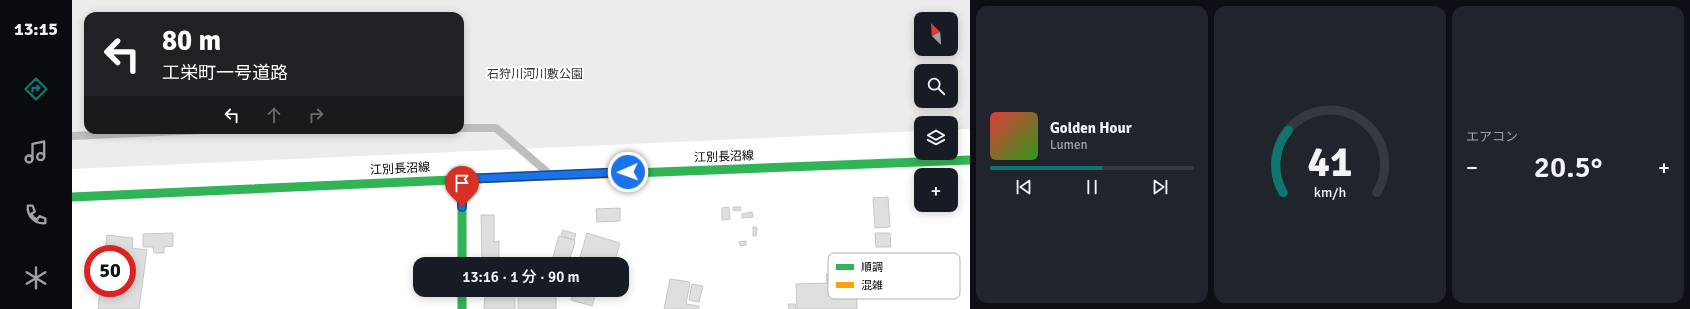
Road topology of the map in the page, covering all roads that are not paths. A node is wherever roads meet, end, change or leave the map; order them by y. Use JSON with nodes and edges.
{"nodes":[{"id":1,"x":464,"y":128,"type":"edge"},
{"id":2,"x":115,"y":134,"type":"edge"},
{"id":3,"x":72,"y":136,"type":"edge"},
{"id":4,"x":970,"y":160,"type":"edge"},
{"id":5,"x":550,"y":175,"type":"junction"},
{"id":6,"x":462,"y":179,"type":"junction"},
{"id":7,"x":72,"y":197,"type":"edge"},
{"id":8,"x":462,"y":257,"type":"edge"},
{"id":9,"x":462,"y":297,"type":"edge"},
{"id":10,"x":462,"y":309,"type":"edge"}],
"edges":[{"from":1,"to":5,"type":"lane"},
{"from":2,"to":3,"type":"lane"},
{"from":4,"to":5,"type":"main road","name":"江別長沼線"},
{"from":5,"to":6,"type":"main road","name":"江別長沼線"},
{"from":6,"to":7,"type":"main road","name":"江別長沼線"},
{"from":6,"to":8,"type":"main road"},
{"from":9,"to":10,"type":"main road"}]}
